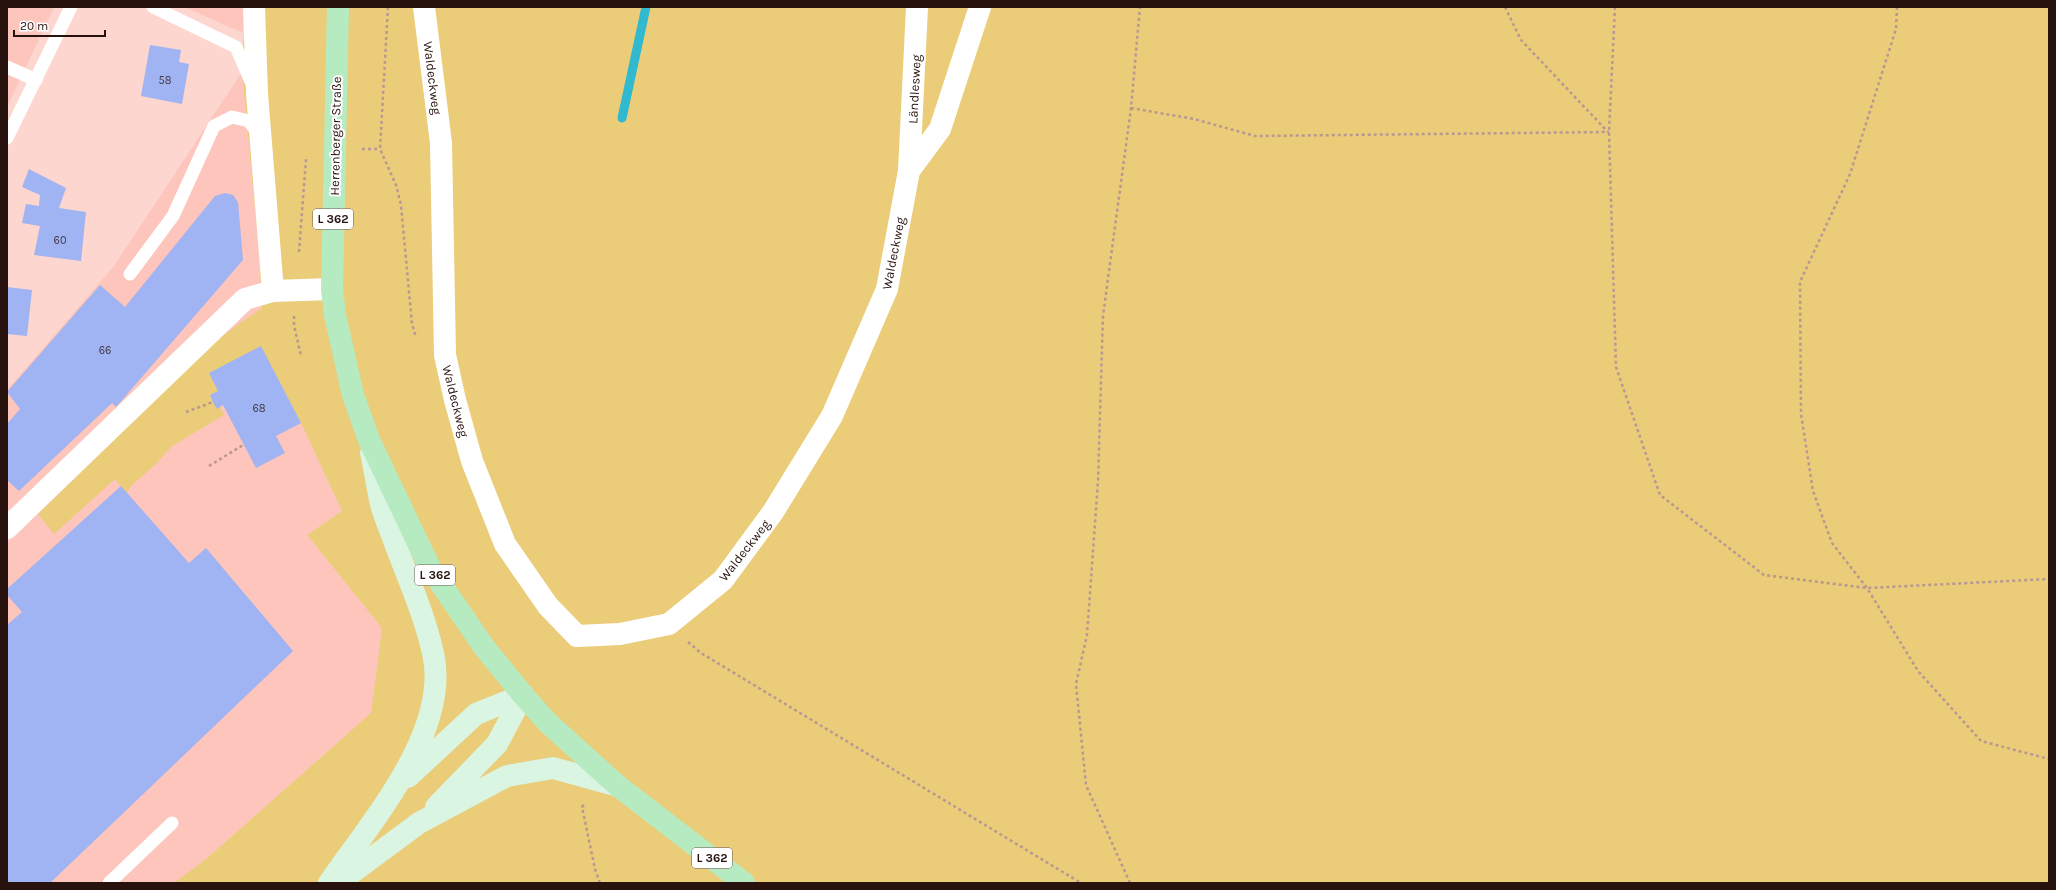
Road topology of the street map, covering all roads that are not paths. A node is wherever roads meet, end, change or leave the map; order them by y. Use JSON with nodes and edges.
{"nodes":[{"id":1,"x":71,"y":7,"type":"edge"},
{"id":2,"x":153,"y":7,"type":"edge"},
{"id":3,"x":254,"y":7,"type":"edge"},
{"id":4,"x":338,"y":7,"type":"edge"},
{"id":5,"x":424,"y":7,"type":"edge"},
{"id":6,"x":918,"y":7,"type":"edge"},
{"id":7,"x":980,"y":7,"type":"edge"},
{"id":8,"x":7,"y":67,"type":"edge"},
{"id":9,"x":36,"y":80,"type":"junction"},
{"id":10,"x":257,"y":94,"type":"junction"},
{"id":11,"x":260,"y":136,"type":"junction"},
{"id":12,"x":7,"y":138,"type":"edge"},
{"id":13,"x":909,"y":171,"type":"junction"},
{"id":14,"x":130,"y":274,"type":"dead end"},
{"id":15,"x":332,"y":289,"type":"junction"},
{"id":16,"x":273,"y":291,"type":"junction"},
{"id":17,"x":369,"y":440,"type":"junction"},
{"id":18,"x":7,"y":528,"type":"edge"},
{"id":19,"x":523,"y":695,"type":"junction"},
{"id":20,"x":618,"y":786,"type":"junction"},
{"id":21,"x":396,"y":787,"type":"junction"},
{"id":22,"x":172,"y":823,"type":"dead end"},
{"id":23,"x":419,"y":823,"type":"junction"},
{"id":24,"x":109,"y":883,"type":"edge"},
{"id":25,"x":329,"y":883,"type":"edge"},
{"id":26,"x":338,"y":883,"type":"edge"},
{"id":27,"x":744,"y":883,"type":"edge"}],
"edges":[{"from":1,"to":9,"type":"lane"},
{"from":2,"to":10,"type":"lane"},
{"from":3,"to":10,"type":"street"},
{"from":4,"to":15,"type":"main road","name":"Herrenberger Straße","number":"L 362"},
{"from":5,"to":13,"type":"street","name":"Waldeckweg"},
{"from":6,"to":13,"type":"street","name":"Ländlesweg"},
{"from":7,"to":13,"type":"street","name":"Waldeckweg"},
{"from":8,"to":9,"type":"lane"},
{"from":9,"to":12,"type":"lane"},
{"from":10,"to":11,"type":"street"},
{"from":11,"to":14,"type":"lane"},
{"from":11,"to":16,"type":"street"},
{"from":15,"to":16,"type":"street"},
{"from":15,"to":17,"type":"main road","number":"L 362"},
{"from":16,"to":18,"type":"street"},
{"from":17,"to":19,"type":"main road","number":"L 362"},
{"from":17,"to":21,"type":"main road"},
{"from":19,"to":20,"type":"main road","number":"L 362"},
{"from":19,"to":21,"type":"main road"},
{"from":19,"to":23,"type":"main road"},
{"from":20,"to":23,"type":"main road"},
{"from":20,"to":27,"type":"main road","number":"L 362"},
{"from":21,"to":25,"type":"main road"},
{"from":22,"to":24,"type":"lane"},
{"from":23,"to":26,"type":"main road"}]}
